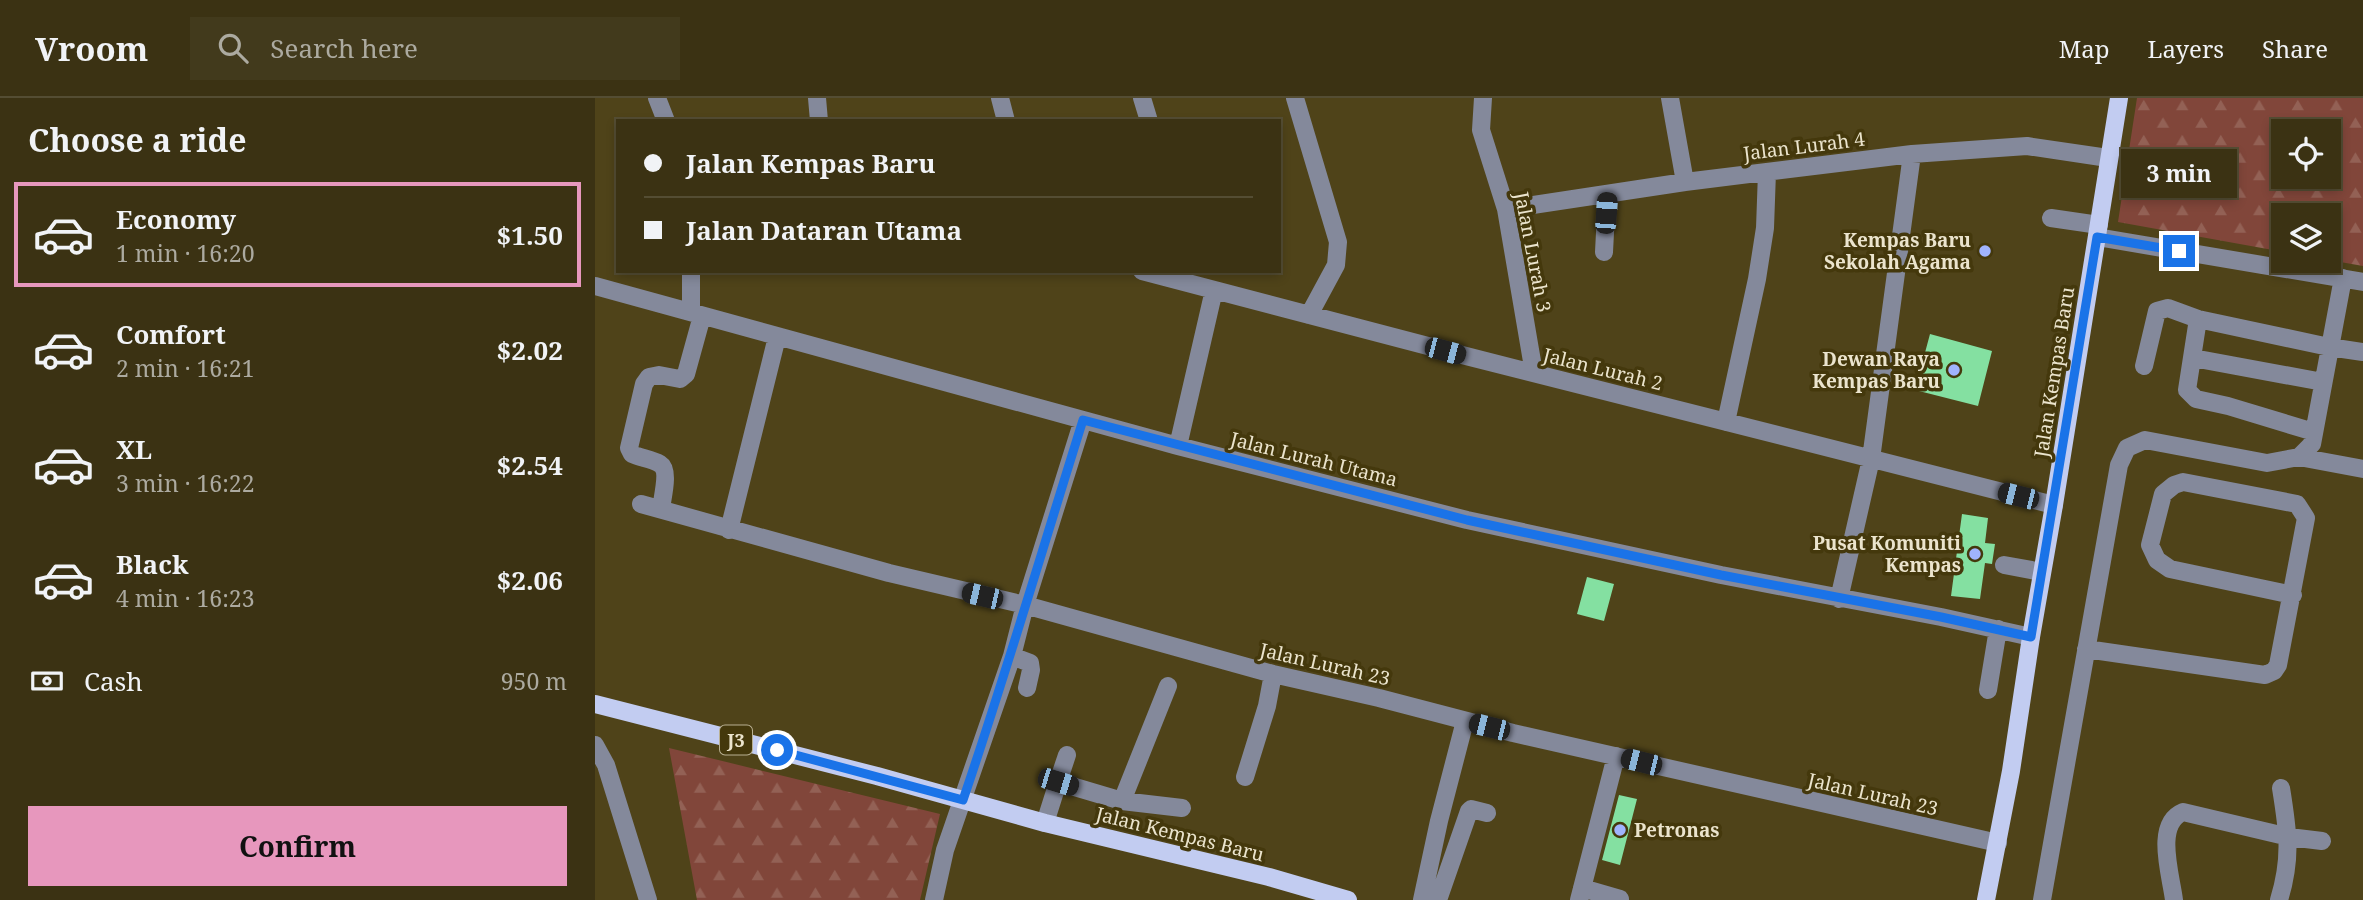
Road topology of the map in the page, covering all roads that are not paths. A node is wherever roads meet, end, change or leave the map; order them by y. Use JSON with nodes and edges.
{"nodes":[{"id":1,"x":657,"y":98,"type":"edge"},
{"id":2,"x":817,"y":98,"type":"edge"},
{"id":3,"x":1000,"y":98,"type":"edge"},
{"id":4,"x":1143,"y":98,"type":"edge"},
{"id":5,"x":1295,"y":98,"type":"edge"},
{"id":6,"x":1483,"y":98,"type":"edge"},
{"id":7,"x":1670,"y":98,"type":"edge"},
{"id":8,"x":2119,"y":98,"type":"edge"},
{"id":9,"x":665,"y":119,"type":"edge"},
{"id":10,"x":819,"y":119,"type":"edge"},
{"id":11,"x":1005,"y":119,"type":"edge"},
{"id":12,"x":1148,"y":119,"type":"edge"},
{"id":13,"x":1912,"y":154,"type":"junction"},
{"id":14,"x":2108,"y":158,"type":"junction"},
{"id":15,"x":1767,"y":172,"type":"junction"},
{"id":16,"x":1685,"y":182,"type":"junction"},
{"id":17,"x":1607,"y":194,"type":"junction"},
{"id":18,"x":1506,"y":209,"type":"junction"},
{"id":19,"x":2051,"y":218,"type":"dead end"},
{"id":20,"x":2098,"y":231,"type":"junction"},
{"id":21,"x":1604,"y":252,"type":"dead end"},
{"id":22,"x":691,"y":273,"type":"edge"},
{"id":23,"x":1150,"y":273,"type":"edge"},
{"id":24,"x":2343,"y":278,"type":"junction"},
{"id":25,"x":2363,"y":282,"type":"edge"},
{"id":26,"x":595,"y":286,"type":"edge"},
{"id":27,"x":1214,"y":290,"type":"junction"},
{"id":28,"x":696,"y":313,"type":"junction"},
{"id":29,"x":1310,"y":315,"type":"junction"},
{"id":30,"x":2198,"y":319,"type":"junction"},
{"id":31,"x":777,"y":337,"type":"junction"},
{"id":32,"x":2329,"y":347,"type":"junction"},
{"id":33,"x":2363,"y":352,"type":"edge"},
{"id":34,"x":2193,"y":358,"type":"junction"},
{"id":35,"x":2144,"y":366,"type":"dead end"},
{"id":36,"x":1534,"y":373,"type":"junction"},
{"id":37,"x":2323,"y":382,"type":"junction"},
{"id":38,"x":1083,"y":420,"type":"junction"},
{"id":39,"x":1726,"y":422,"type":"junction"},
{"id":40,"x":2314,"y":432,"type":"junction"},
{"id":41,"x":1178,"y":446,"type":"junction"},
{"id":42,"x":2299,"y":457,"type":"junction"},
{"id":43,"x":1871,"y":458,"type":"junction"},
{"id":44,"x":2363,"y":469,"type":"edge"},
{"id":45,"x":641,"y":504,"type":"dead end"},
{"id":46,"x":2054,"y":505,"type":"junction"},
{"id":47,"x":661,"y":509,"type":"junction"},
{"id":48,"x":729,"y":530,"type":"junction"},
{"id":49,"x":2004,"y":565,"type":"dead end"},
{"id":50,"x":2042,"y":572,"type":"junction"},
{"id":51,"x":2293,"y":595,"type":"junction"},
{"id":52,"x":1839,"y":599,"type":"junction"},
{"id":53,"x":1025,"y":605,"type":"junction"},
{"id":54,"x":1998,"y":629,"type":"junction"},
{"id":55,"x":2031,"y":637,"type":"junction"},
{"id":56,"x":2086,"y":649,"type":"junction"},
{"id":57,"x":1011,"y":656,"type":"junction"},
{"id":58,"x":1273,"y":674,"type":"junction"},
{"id":59,"x":1168,"y":685,"type":"dead end"},
{"id":60,"x":1027,"y":688,"type":"dead end"},
{"id":61,"x":1988,"y":690,"type":"dead end"},
{"id":62,"x":595,"y":704,"type":"edge"},
{"id":63,"x":1465,"y":721,"type":"junction"},
{"id":64,"x":595,"y":745,"type":"edge"},
{"id":65,"x":1067,"y":755,"type":"dead end"},
{"id":66,"x":1616,"y":756,"type":"junction"},
{"id":67,"x":1245,"y":777,"type":"dead end"},
{"id":68,"x":1058,"y":782,"type":"junction"},
{"id":69,"x":2281,"y":788,"type":"dead end"},
{"id":70,"x":963,"y":800,"type":"junction"},
{"id":71,"x":1122,"y":801,"type":"junction"},
{"id":72,"x":1182,"y":808,"type":"dead end"},
{"id":73,"x":1487,"y":813,"type":"dead end"},
{"id":74,"x":1045,"y":823,"type":"junction"},
{"id":75,"x":2289,"y":837,"type":"junction"},
{"id":76,"x":2322,"y":841,"type":"dead end"},
{"id":77,"x":1998,"y":844,"type":"junction"},
{"id":78,"x":1581,"y":894,"type":"edge"},
{"id":79,"x":1620,"y":899,"type":"edge"},
{"id":80,"x":647,"y":900,"type":"edge"},
{"id":81,"x":934,"y":900,"type":"edge"},
{"id":82,"x":1348,"y":900,"type":"edge"},
{"id":83,"x":1422,"y":900,"type":"edge"},
{"id":84,"x":1438,"y":900,"type":"edge"},
{"id":85,"x":1986,"y":900,"type":"edge"},
{"id":86,"x":2042,"y":900,"type":"edge"},
{"id":87,"x":2174,"y":900,"type":"edge"},
{"id":88,"x":2279,"y":900,"type":"edge"}],
"edges":[{"from":1,"to":9,"type":"street"},
{"from":2,"to":10,"type":"street"},
{"from":3,"to":11,"type":"street"},
{"from":4,"to":12,"type":"street"},
{"from":5,"to":29,"type":"street"},
{"from":6,"to":18,"type":"street","name":"Jalan Lurah 3"},
{"from":7,"to":16,"type":"street"},
{"from":8,"to":14,"type":"main road","name":"Jalan Kempas Baru"},
{"from":13,"to":14,"type":"street","name":"Jalan Lurah 4"},
{"from":13,"to":15,"type":"street","name":"Jalan Lurah 4"},
{"from":13,"to":43,"type":"street"},
{"from":14,"to":20,"type":"main road","name":"Jalan Kempas Baru"},
{"from":15,"to":16,"type":"street","name":"Jalan Lurah 4"},
{"from":15,"to":39,"type":"street"},
{"from":16,"to":17,"type":"street","name":"Jalan Lurah 4"},
{"from":17,"to":18,"type":"street","name":"Jalan Lurah 4"},
{"from":17,"to":21,"type":"street"},
{"from":18,"to":36,"type":"street","name":"Jalan Lurah 3"},
{"from":19,"to":20,"type":"street"},
{"from":20,"to":24,"type":"street"},
{"from":20,"to":46,"type":"main road","name":"Jalan Kempas Baru"},
{"from":22,"to":28,"type":"street"},
{"from":23,"to":27,"type":"street","name":"Jalan Lurah 2"},
{"from":24,"to":25,"type":"street"},
{"from":24,"to":32,"type":"street"},
{"from":26,"to":28,"type":"street","name":"Jalan Lurah Utama"},
{"from":27,"to":29,"type":"street","name":"Jalan Lurah 2"},
{"from":27,"to":41,"type":"street"},
{"from":28,"to":31,"type":"street","name":"Jalan Lurah Utama"},
{"from":28,"to":47,"type":"street"},
{"from":29,"to":36,"type":"street","name":"Jalan Lurah 2"},
{"from":30,"to":32,"type":"street"},
{"from":30,"to":34,"type":"street"},
{"from":30,"to":35,"type":"street"},
{"from":31,"to":38,"type":"street","name":"Jalan Lurah Utama"},
{"from":31,"to":48,"type":"street"},
{"from":32,"to":33,"type":"street"},
{"from":32,"to":37,"type":"street"},
{"from":34,"to":37,"type":"street"},
{"from":34,"to":40,"type":"street"},
{"from":36,"to":39,"type":"street","name":"Jalan Lurah 2"},
{"from":37,"to":40,"type":"street"},
{"from":38,"to":41,"type":"street","name":"Jalan Lurah Utama"},
{"from":38,"to":53,"type":"street"},
{"from":39,"to":43,"type":"street","name":"Jalan Lurah 2"},
{"from":40,"to":42,"type":"street"},
{"from":41,"to":52,"type":"street","name":"Jalan Lurah Utama"},
{"from":42,"to":44,"type":"street"},
{"from":42,"to":56,"type":"street"},
{"from":43,"to":46,"type":"street","name":"Jalan Lurah 2"},
{"from":43,"to":52,"type":"street"},
{"from":45,"to":47,"type":"street","name":"Jalan Lurah 23"},
{"from":46,"to":50,"type":"main road","name":"Jalan Kempas Baru"},
{"from":47,"to":48,"type":"street","name":"Jalan Lurah 23"},
{"from":48,"to":53,"type":"street","name":"Jalan Lurah 23"},
{"from":49,"to":50,"type":"street"},
{"from":50,"to":55,"type":"main road","name":"Jalan Kempas Baru"},
{"from":51,"to":51,"type":"street"},
{"from":51,"to":56,"type":"street"},
{"from":52,"to":54,"type":"street","name":"Jalan Lurah Utama"},
{"from":53,"to":57,"type":"street"},
{"from":53,"to":58,"type":"street","name":"Jalan Lurah 23"},
{"from":54,"to":55,"type":"street","name":"Jalan Lurah Utama"},
{"from":54,"to":61,"type":"street"},
{"from":55,"to":77,"type":"main road","name":"Jalan Kempas Baru"},
{"from":56,"to":86,"type":"street"},
{"from":57,"to":60,"type":"street"},
{"from":57,"to":70,"type":"street"},
{"from":58,"to":63,"type":"street","name":"Jalan Lurah 23"},
{"from":58,"to":67,"type":"street"},
{"from":59,"to":71,"type":"street"},
{"from":62,"to":70,"type":"main road","name":"Jalan Kempas Baru","number":"J3"},
{"from":63,"to":66,"type":"street","name":"Jalan Lurah 23"},
{"from":63,"to":83,"type":"street"},
{"from":64,"to":80,"type":"street"},
{"from":65,"to":68,"type":"street"},
{"from":66,"to":77,"type":"street","name":"Jalan Lurah 23"},
{"from":66,"to":78,"type":"street"},
{"from":68,"to":71,"type":"street"},
{"from":68,"to":74,"type":"street"},
{"from":69,"to":75,"type":"street"},
{"from":70,"to":74,"type":"main road","name":"Jalan Kempas Baru","number":"J3"},
{"from":70,"to":81,"type":"street"},
{"from":71,"to":72,"type":"street"},
{"from":73,"to":84,"type":"street"},
{"from":74,"to":82,"type":"main road","name":"Jalan Kempas Baru","number":"J3"},
{"from":75,"to":76,"type":"street"},
{"from":75,"to":87,"type":"street"},
{"from":75,"to":88,"type":"street"},
{"from":77,"to":85,"type":"main road","name":"Jalan Kempas Baru"},
{"from":78,"to":79,"type":"street"}]}
